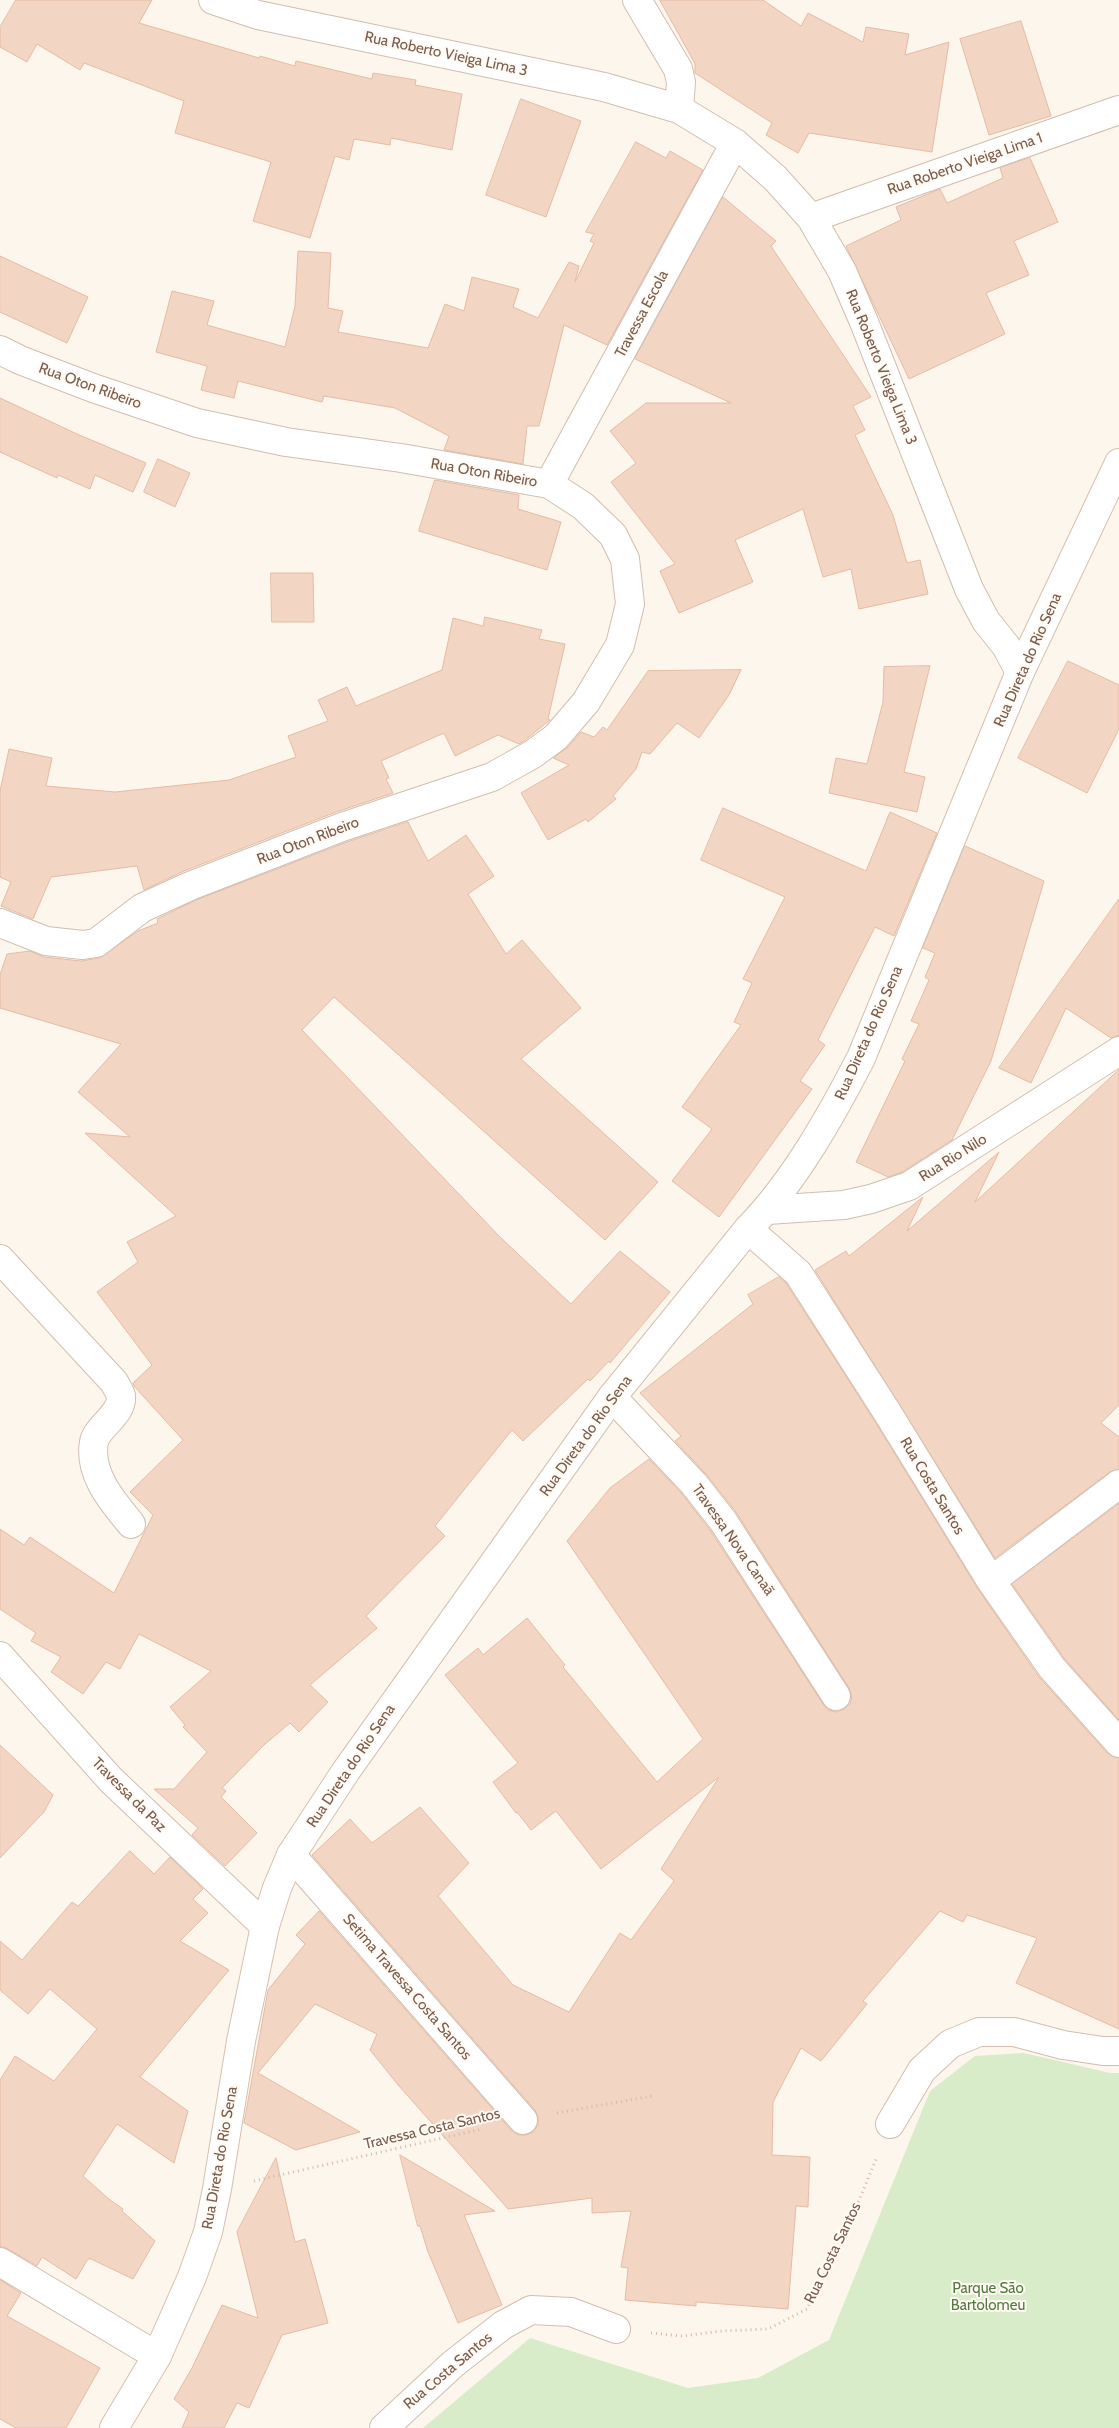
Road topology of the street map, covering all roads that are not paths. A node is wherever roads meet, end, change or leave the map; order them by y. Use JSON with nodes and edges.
{"nodes":[{"id":1,"x":213,"y":0,"type":"edge"},
{"id":2,"x":637,"y":0,"type":"edge"},
{"id":3,"x":679,"y":109,"type":"junction"},
{"id":4,"x":1119,"y":110,"type":"edge"},
{"id":5,"x":734,"y":143,"type":"junction"},
{"id":6,"x":811,"y":218,"type":"junction"},
{"id":7,"x":0,"y":350,"type":"edge"},
{"id":8,"x":1119,"y":463,"type":"edge"},
{"id":9,"x":549,"y":484,"type":"junction"},
{"id":10,"x":1020,"y":672,"type":"junction"},
{"id":11,"x":0,"y":923,"type":"edge"},
{"id":12,"x":1119,"y":1051,"type":"edge"},
{"id":13,"x":767,"y":1210,"type":"junction"},
{"id":14,"x":748,"y":1229,"type":"junction"},
{"id":15,"x":0,"y":1259,"type":"edge"},
{"id":16,"x":612,"y":1397,"type":"junction"},
{"id":17,"x":1119,"y":1484,"type":"edge"},
{"id":18,"x":131,"y":1524,"type":"dead end"},
{"id":19,"x":991,"y":1581,"type":"junction"},
{"id":20,"x":0,"y":1656,"type":"edge"},
{"id":21,"x":836,"y":1696,"type":"dead end"},
{"id":22,"x":1119,"y":1743,"type":"edge"},
{"id":23,"x":291,"y":1855,"type":"junction"},
{"id":24,"x":265,"y":1926,"type":"junction"},
{"id":25,"x":1119,"y":2051,"type":"edge"},
{"id":26,"x":523,"y":2120,"type":"road end"},
{"id":27,"x":890,"y":2124,"type":"road end"},
{"id":28,"x":0,"y":2262,"type":"edge"},
{"id":29,"x":616,"y":2329,"type":"road end"},
{"id":30,"x":157,"y":2356,"type":"junction"},
{"id":31,"x":114,"y":2428,"type":"edge"},
{"id":32,"x":384,"y":2428,"type":"edge"}],
"edges":[{"from":1,"to":3,"type":"street","name":"Rua Roberto Vieiga Lima 3"},
{"from":2,"to":3,"type":"street"},
{"from":3,"to":5,"type":"street","name":"Rua Roberto Vieiga Lima 3"},
{"from":4,"to":6,"type":"street","name":"Rua Roberto Vieiga Lima 1"},
{"from":5,"to":6,"type":"street","name":"Rua Roberto Vieiga Lima 3"},
{"from":5,"to":9,"type":"street","name":"Travessa Escola"},
{"from":6,"to":10,"type":"street","name":"Rua Roberto Vieiga Lima 3"},
{"from":7,"to":9,"type":"street","name":"Rua Oton Ribeiro"},
{"from":8,"to":10,"type":"street","name":"Rua Direta do Rio Sena"},
{"from":9,"to":11,"type":"street","name":"Rua Oton Ribeiro"},
{"from":10,"to":13,"type":"street","name":"Rua Direta do Rio Sena"},
{"from":12,"to":13,"type":"street","name":"Rua Rio Nilo"},
{"from":13,"to":14,"type":"street","name":"Rua Direta do Rio Sena"},
{"from":14,"to":16,"type":"street","name":"Rua Direta do Rio Sena"},
{"from":14,"to":19,"type":"street","name":"Rua Costa Santos"},
{"from":15,"to":18,"type":"street"},
{"from":16,"to":21,"type":"street","name":"Travessa Nova Canaã"},
{"from":16,"to":23,"type":"street","name":"Rua Direta do Rio Sena"},
{"from":17,"to":19,"type":"street"},
{"from":19,"to":22,"type":"street","name":"Rua Costa Santos"},
{"from":20,"to":24,"type":"street","name":"Travessa da Paz"},
{"from":23,"to":24,"type":"street","name":"Rua Direta do Rio Sena"},
{"from":23,"to":26,"type":"street","name":"Setima Travessa Costa Santos"},
{"from":24,"to":30,"type":"street","name":"Rua Direta do Rio Sena"},
{"from":25,"to":27,"type":"street"},
{"from":28,"to":30,"type":"street"},
{"from":29,"to":32,"type":"street","name":"Rua Costa Santos"},
{"from":30,"to":31,"type":"street","name":"Rua Direta do Rio Sena"}]}
